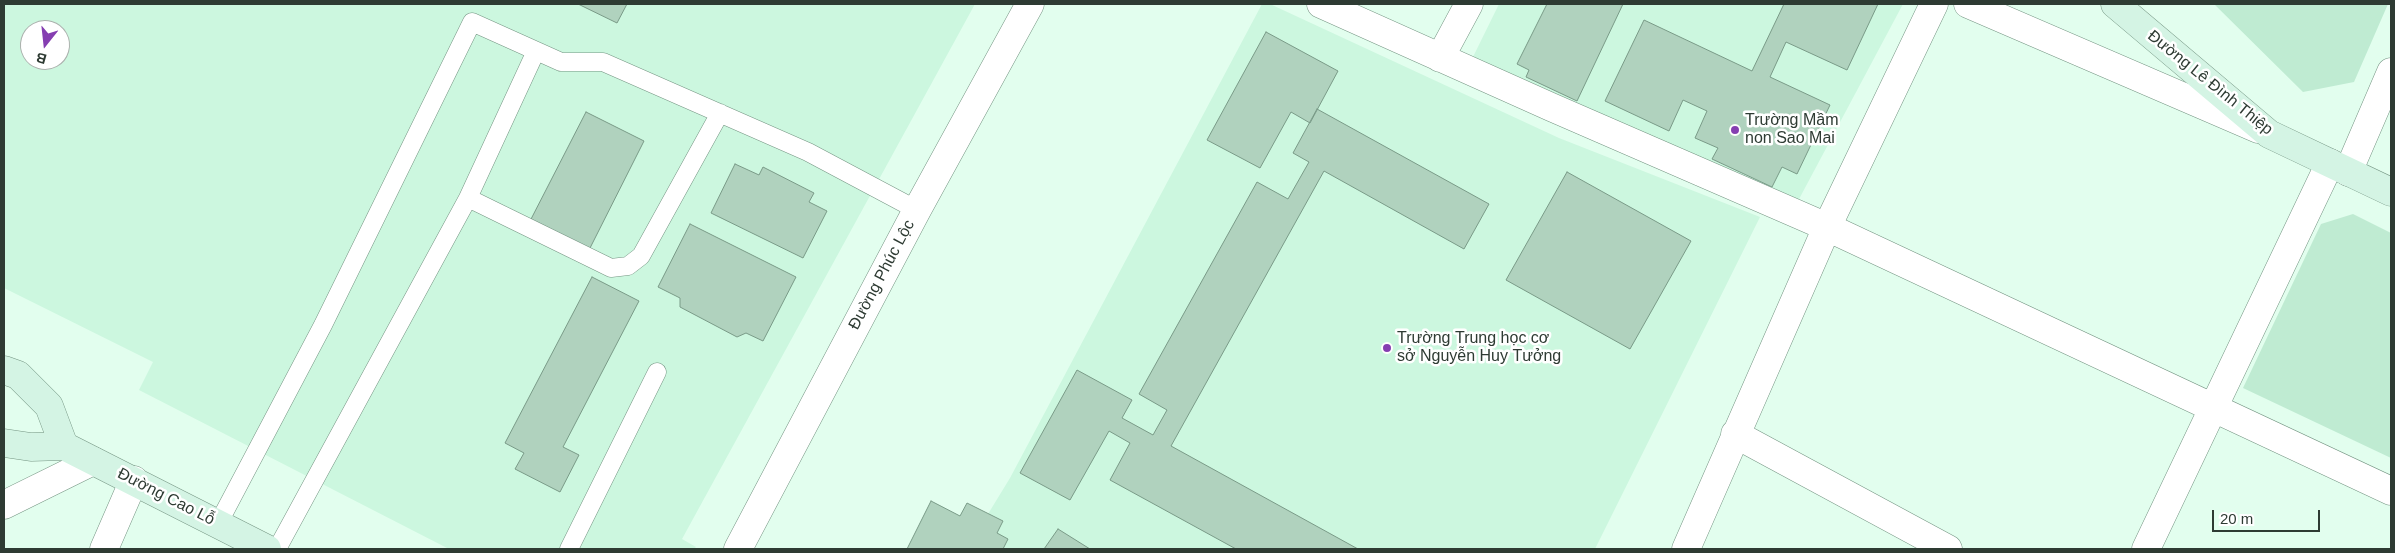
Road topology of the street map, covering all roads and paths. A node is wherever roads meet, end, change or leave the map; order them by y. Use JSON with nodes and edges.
{"nodes":[{"id":1,"x":1030,"y":4,"type":"edge"},
{"id":2,"x":1321,"y":4,"type":"edge"},
{"id":3,"x":1469,"y":4,"type":"edge"},
{"id":4,"x":1934,"y":4,"type":"edge"},
{"id":5,"x":1968,"y":4,"type":"edge"},
{"id":6,"x":2115,"y":4,"type":"edge"},
{"id":7,"x":536,"y":51,"type":"junction"},
{"id":8,"x":1440,"y":58,"type":"junction"},
{"id":9,"x":2391,"y":72,"type":"edge"},
{"id":10,"x":720,"y":112,"type":"junction"},
{"id":11,"x":2269,"y":134,"type":"junction"},
{"id":12,"x":2339,"y":167,"type":"junction"},
{"id":13,"x":2391,"y":192,"type":"edge"},
{"id":14,"x":468,"y":198,"type":"junction"},
{"id":15,"x":917,"y":210,"type":"junction"},
{"id":16,"x":1827,"y":227,"type":"junction"},
{"id":17,"x":4,"y":370,"type":"edge"},
{"id":18,"x":657,"y":372,"type":"dead end"},
{"id":19,"x":2212,"y":409,"type":"junction"},
{"id":20,"x":1735,"y":434,"type":"junction"},
{"id":21,"x":4,"y":443,"type":"edge"},
{"id":22,"x":64,"y":446,"type":"junction"},
{"id":23,"x":94,"y":461,"type":"junction"},
{"id":24,"x":134,"y":480,"type":"junction"},
{"id":25,"x":2391,"y":491,"type":"edge"},
{"id":26,"x":4,"y":504,"type":"edge"},
{"id":27,"x":218,"y":524,"type":"junction"},
{"id":28,"x":1691,"y":548,"type":"edge"},
{"id":29,"x":104,"y":549,"type":"edge"},
{"id":30,"x":267,"y":549,"type":"edge"},
{"id":31,"x":276,"y":549,"type":"edge"},
{"id":32,"x":569,"y":549,"type":"edge"},
{"id":33,"x":738,"y":549,"type":"edge"},
{"id":34,"x":1948,"y":549,"type":"edge"},
{"id":35,"x":2146,"y":549,"type":"edge"}],
"edges":[{"from":1,"to":15,"type":"street","name":"Đường Phúc Lộc"},
{"from":2,"to":8,"type":"street"},
{"from":3,"to":8,"type":"street"},
{"from":4,"to":16,"type":"street"},
{"from":5,"to":11,"type":"street"},
{"from":6,"to":11,"type":"main road","name":"Đường Lê Đình Thiệp"},
{"from":7,"to":10,"type":"lane"},
{"from":7,"to":14,"type":"lane"},
{"from":7,"to":27,"type":"lane"},
{"from":8,"to":16,"type":"street"},
{"from":9,"to":12,"type":"street"},
{"from":10,"to":14,"type":"lane"},
{"from":10,"to":15,"type":"lane"},
{"from":11,"to":12,"type":"main road","name":"Đường Lê Đình Thiệp"},
{"from":12,"to":13,"type":"main road","name":"Đường Lê Đình Thiệp"},
{"from":12,"to":19,"type":"street"},
{"from":14,"to":31,"type":"lane"},
{"from":15,"to":33,"type":"street","name":"Đường Phúc Lộc"},
{"from":16,"to":19,"type":"street"},
{"from":16,"to":20,"type":"street"},
{"from":17,"to":22,"type":"main road"},
{"from":18,"to":32,"type":"lane"},
{"from":19,"to":25,"type":"street"},
{"from":19,"to":35,"type":"street"},
{"from":20,"to":28,"type":"street"},
{"from":20,"to":34,"type":"street"},
{"from":21,"to":22,"type":"main road","name":"Đường Cao Lỗ"},
{"from":22,"to":23,"type":"main road","name":"Đường Cao Lỗ"},
{"from":23,"to":24,"type":"main road","name":"Đường Cao Lỗ"},
{"from":23,"to":26,"type":"street"},
{"from":24,"to":27,"type":"main road","name":"Đường Cao Lỗ"},
{"from":24,"to":29,"type":"street"},
{"from":27,"to":30,"type":"main road","name":"Đường Cao Lỗ"}]}
